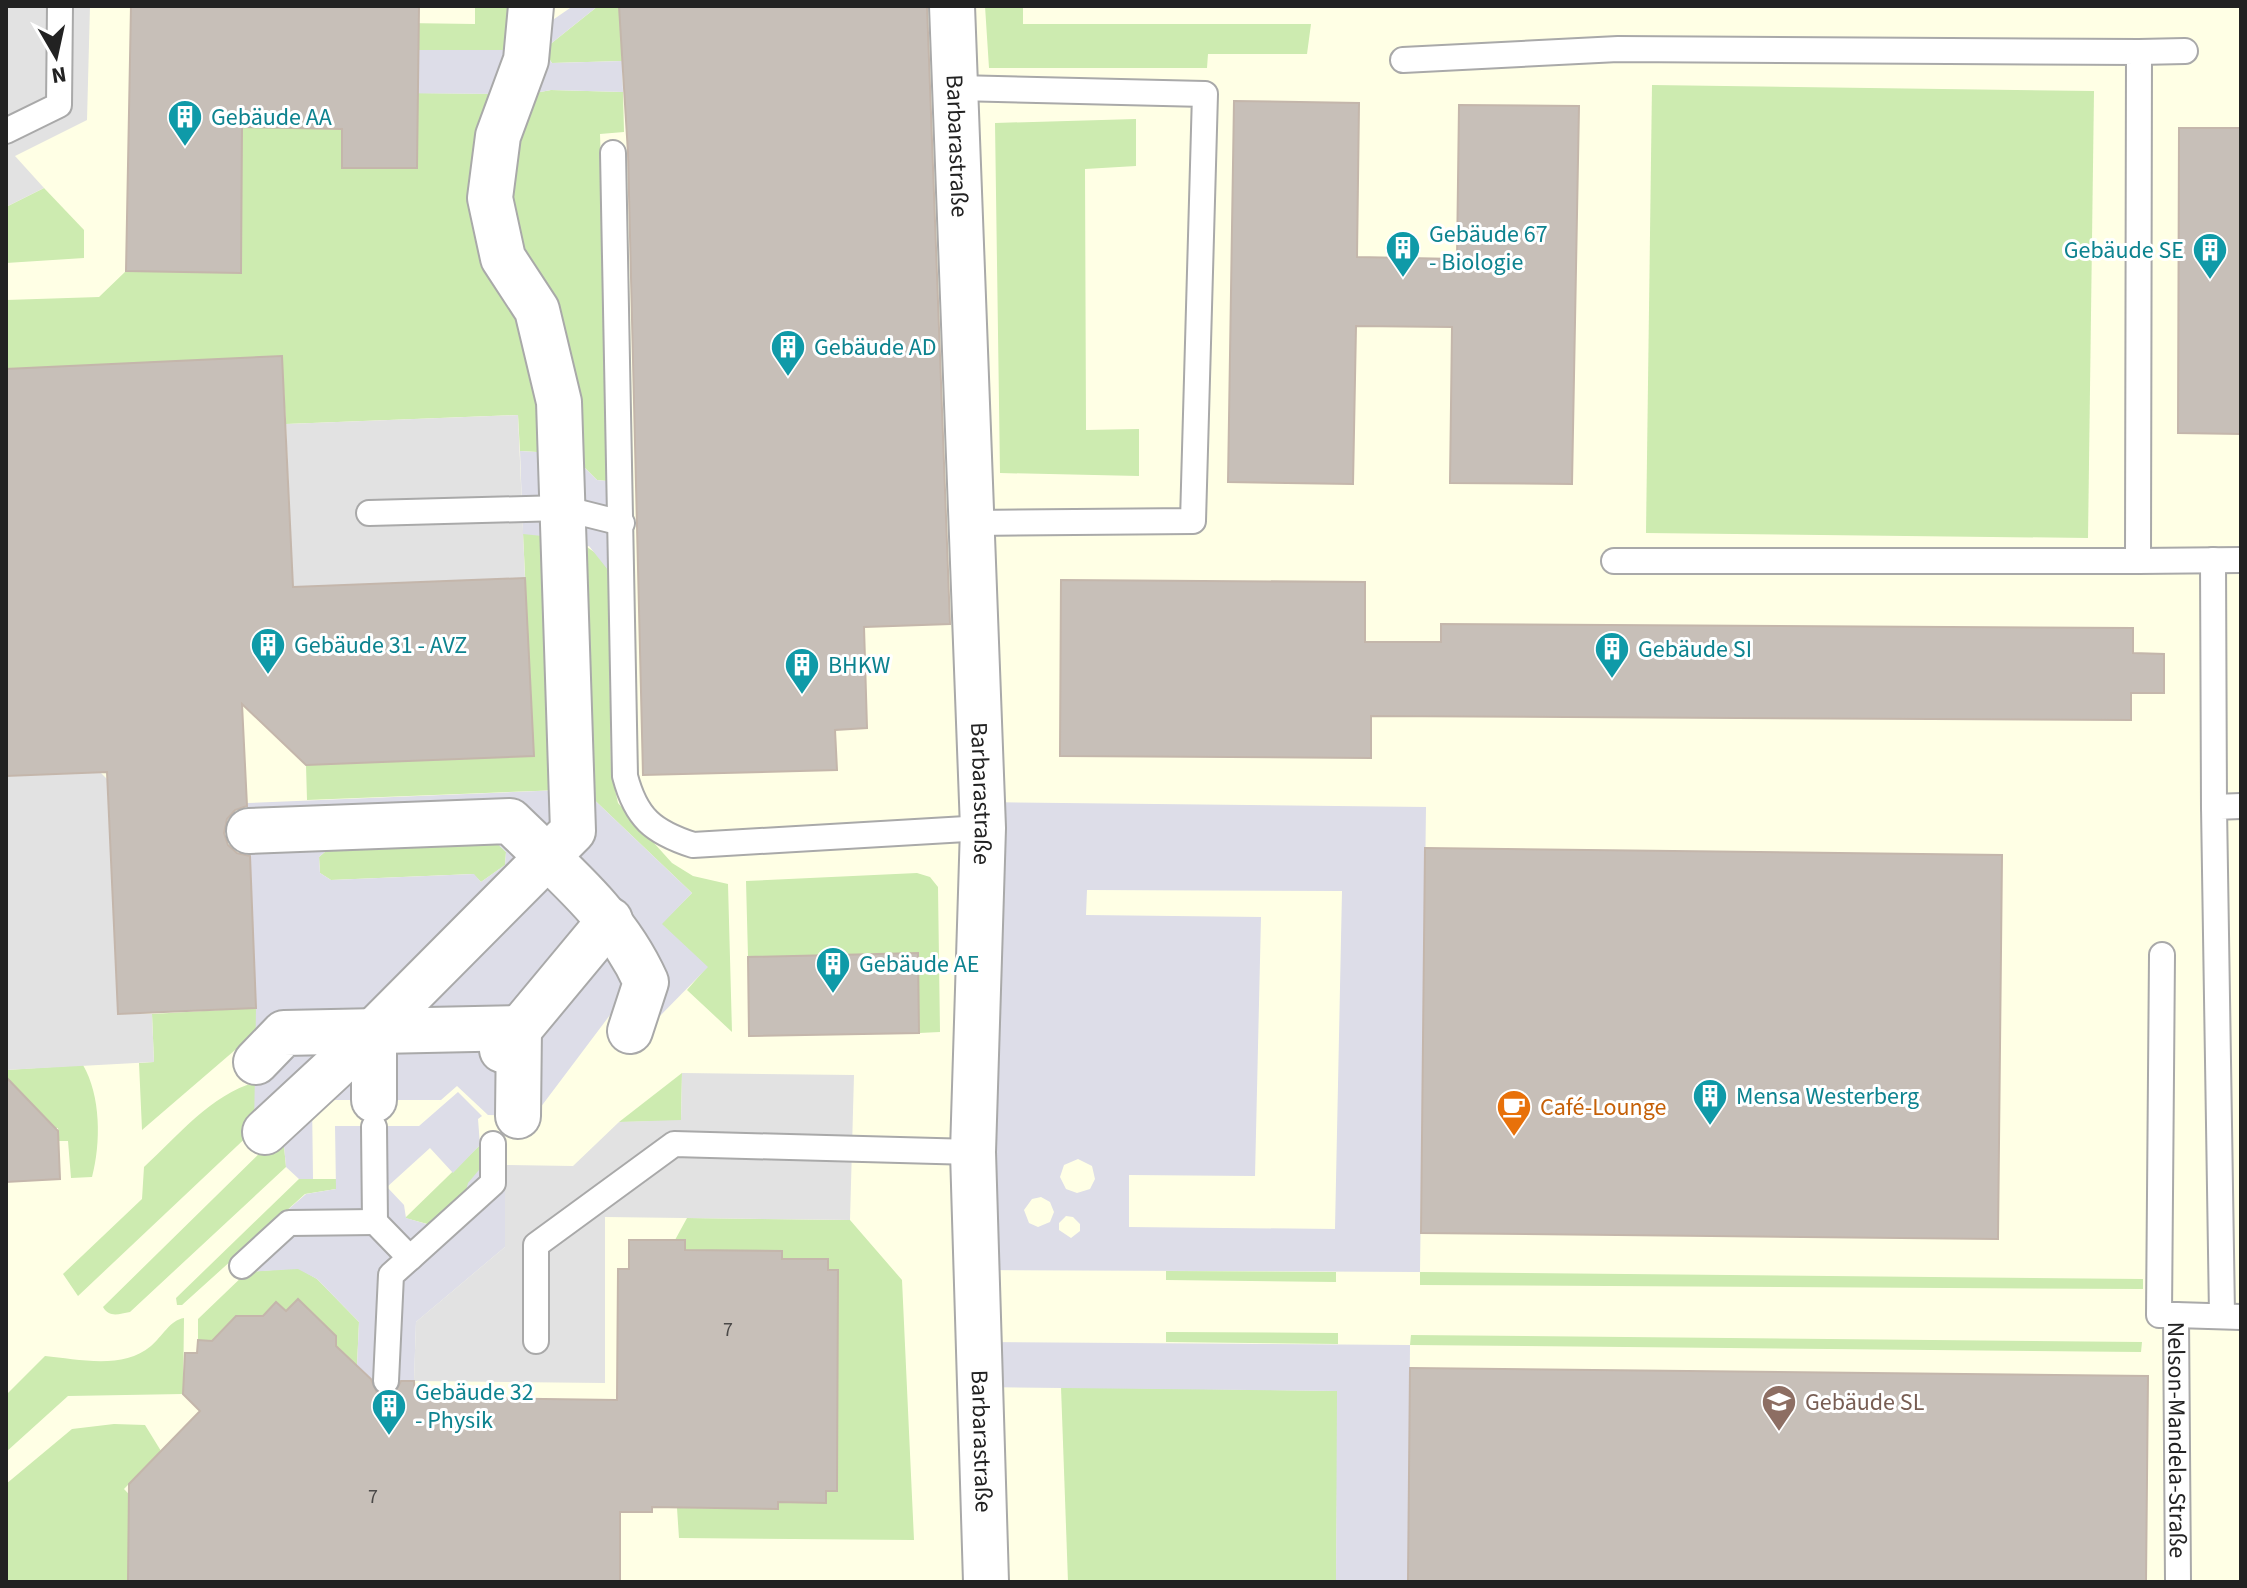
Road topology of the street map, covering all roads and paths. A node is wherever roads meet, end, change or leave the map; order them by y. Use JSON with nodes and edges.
{"nodes":[{"id":1,"x":60,"y":6,"type":"edge"},
{"id":2,"x":531,"y":6,"type":"edge"},
{"id":3,"x":952,"y":6,"type":"edge"},
{"id":4,"x":2185,"y":51,"type":"dead end"},
{"id":5,"x":2139,"y":52,"type":"junction"},
{"id":6,"x":1403,"y":60,"type":"dead end"},
{"id":7,"x":957,"y":88,"type":"junction"},
{"id":8,"x":6,"y":131,"type":"edge"},
{"id":9,"x":613,"y":153,"type":"dead end"},
{"id":10,"x":562,"y":508,"type":"junction"},
{"id":11,"x":369,"y":513,"type":"dead end"},
{"id":12,"x":622,"y":523,"type":"junction"},
{"id":13,"x":973,"y":523,"type":"junction"},
{"id":14,"x":2213,"y":560,"type":"junction"},
{"id":15,"x":2241,"y":560,"type":"edge"},
{"id":16,"x":1614,"y":561,"type":"dead end"},
{"id":17,"x":2138,"y":561,"type":"junction"},
{"id":18,"x":2241,"y":806,"type":"edge"},
{"id":19,"x":2214,"y":807,"type":"junction"},
{"id":20,"x":983,"y":828,"type":"junction"},
{"id":21,"x":249,"y":831,"type":"dead end"},
{"id":22,"x":547,"y":857,"type":"junction"},
{"id":23,"x":610,"y":920,"type":"junction"},
{"id":24,"x":2162,"y":955,"type":"dead end"},
{"id":25,"x":519,"y":1028,"type":"junction"},
{"id":26,"x":374,"y":1031,"type":"junction"},
{"id":27,"x":630,"y":1031,"type":"dead end"},
{"id":28,"x":256,"y":1062,"type":"dead end"},
{"id":29,"x":374,"y":1113,"type":"joint"},
{"id":30,"x":502,"y":1125,"type":"joint"},
{"id":31,"x":265,"y":1132,"type":"dead end"},
{"id":32,"x":973,"y":1152,"type":"junction"},
{"id":33,"x":375,"y":1222,"type":"junction"},
{"id":34,"x":410,"y":1258,"type":"junction"},
{"id":35,"x":242,"y":1266,"type":"dead end"},
{"id":36,"x":2168,"y":1315,"type":"junction"},
{"id":37,"x":2232,"y":1316,"type":"edge"},
{"id":38,"x":536,"y":1341,"type":"dead end"},
{"id":39,"x":386,"y":1381,"type":"dead end"},
{"id":40,"x":986,"y":1582,"type":"edge"},
{"id":41,"x":2178,"y":1582,"type":"edge"}],
"edges":[{"from":1,"to":8,"type":"lane"},
{"from":2,"to":10,"type":"street"},
{"from":3,"to":7,"type":"street","name":"Barbarastraße"},
{"from":4,"to":5,"type":"lane"},
{"from":5,"to":6,"type":"lane"},
{"from":5,"to":17,"type":"lane"},
{"from":7,"to":13,"type":"street","name":"Barbarastraße"},
{"from":7,"to":13,"type":"lane"},
{"from":9,"to":12,"type":"lane"},
{"from":10,"to":11,"type":"lane"},
{"from":10,"to":12,"type":"lane"},
{"from":10,"to":22,"type":"street"},
{"from":12,"to":20,"type":"lane"},
{"from":13,"to":20,"type":"street","name":"Barbarastraße"},
{"from":14,"to":15,"type":"lane"},
{"from":14,"to":17,"type":"lane"},
{"from":14,"to":19,"type":"lane"},
{"from":16,"to":17,"type":"lane"},
{"from":18,"to":19,"type":"lane"},
{"from":19,"to":37,"type":"lane"},
{"from":20,"to":32,"type":"street","name":"Barbarastraße"},
{"from":21,"to":22,"type":"street"},
{"from":22,"to":23,"type":"street"},
{"from":22,"to":26,"type":"street"},
{"from":23,"to":25,"type":"street"},
{"from":23,"to":27,"type":"street"},
{"from":24,"to":36,"type":"lane","name":"Nelson-Mandela-Straße"},
{"from":25,"to":26,"type":"street"},
{"from":25,"to":30,"type":"street"},
{"from":26,"to":28,"type":"street"},
{"from":26,"to":29,"type":"street"},
{"from":26,"to":31,"type":"street"},
{"from":29,"to":33,"type":"lane"},
{"from":30,"to":34,"type":"lane"},
{"from":32,"to":38,"type":"lane"},
{"from":32,"to":40,"type":"street","name":"Barbarastraße"},
{"from":33,"to":34,"type":"lane"},
{"from":33,"to":35,"type":"lane"},
{"from":34,"to":39,"type":"lane"},
{"from":36,"to":37,"type":"lane"},
{"from":36,"to":41,"type":"lane","name":"Nelson-Mandela-Straße"}]}
